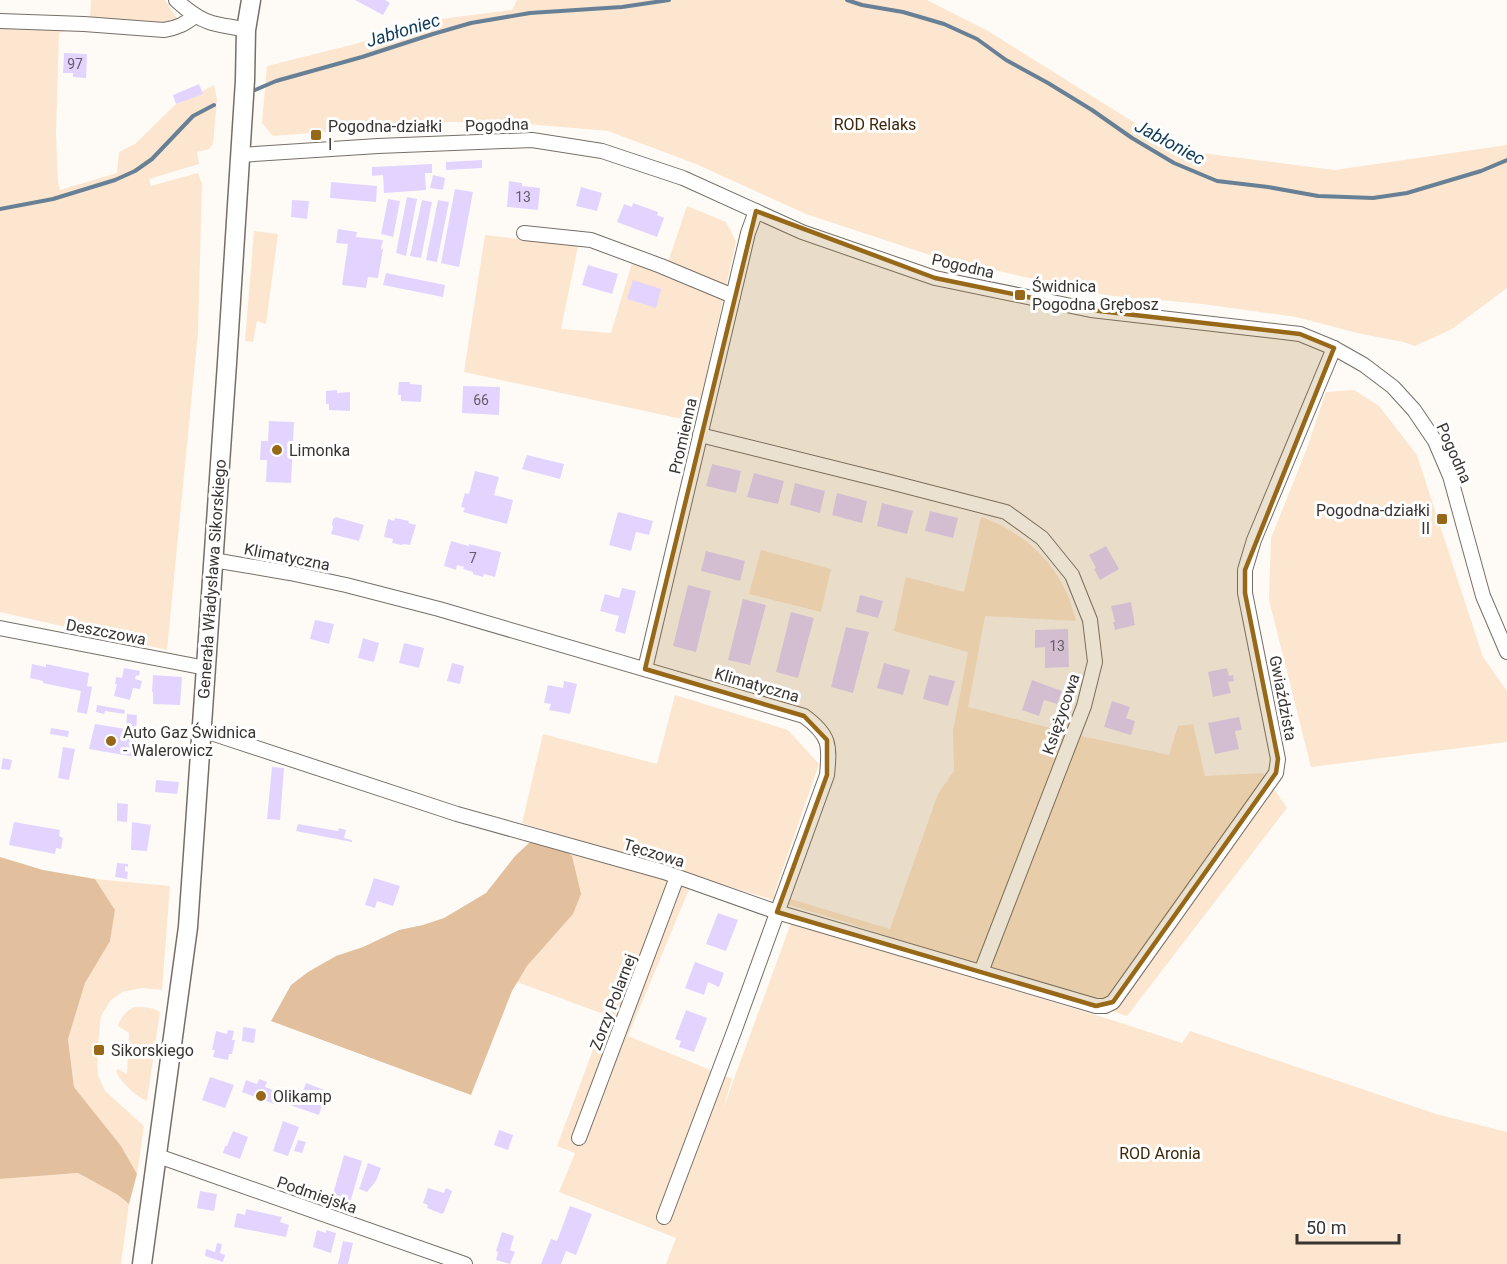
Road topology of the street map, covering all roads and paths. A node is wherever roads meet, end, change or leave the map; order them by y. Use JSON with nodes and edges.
{"nodes":[{"id":1,"x":176,"y":0,"type":"edge"},
{"id":2,"x":251,"y":0,"type":"edge"},
{"id":3,"x":195,"y":16,"type":"junction"},
{"id":4,"x":0,"y":21,"type":"edge"},
{"id":5,"x":246,"y":30,"type":"junction"},
{"id":6,"x":240,"y":154,"type":"junction"},
{"id":7,"x":756,"y":211,"type":"junction"},
{"id":8,"x":524,"y":233,"type":"dead end"},
{"id":9,"x":733,"y":296,"type":"junction"},
{"id":10,"x":1334,"y":348,"type":"junction"},
{"id":11,"x":700,"y":435,"type":"junction"},
{"id":12,"x":213,"y":560,"type":"junction"},
{"id":13,"x":0,"y":628,"type":"edge"},
{"id":14,"x":1507,"y":652,"type":"edge"},
{"id":15,"x":206,"y":668,"type":"junction"},
{"id":16,"x":645,"y":669,"type":"junction"},
{"id":17,"x":207,"y":731,"type":"junction"},
{"id":18,"x":677,"y":877,"type":"junction"},
{"id":19,"x":777,"y":912,"type":"junction"},
{"id":20,"x":981,"y":972,"type":"junction"},
{"id":21,"x":1096,"y":1006,"type":"joint"},
{"id":22,"x":579,"y":1138,"type":"dead end"},
{"id":23,"x":158,"y":1156,"type":"junction"},
{"id":24,"x":664,"y":1217,"type":"dead end"},
{"id":25,"x":142,"y":1264,"type":"edge"},
{"id":26,"x":465,"y":1264,"type":"edge"}],
"edges":[{"from":1,"to":3,"type":"street"},
{"from":2,"to":5,"type":"street","name":"Generała Władysława Sikorskiego"},
{"from":3,"to":4,"type":"street"},
{"from":3,"to":5,"type":"street"},
{"from":5,"to":6,"type":"street","name":"Generała Władysława Sikorskiego"},
{"from":6,"to":7,"type":"street","name":"Pogodna"},
{"from":6,"to":12,"type":"street","name":"Generała Władysława Sikorskiego"},
{"from":7,"to":9,"type":"street","name":"Promienna"},
{"from":7,"to":10,"type":"street","name":"Pogodna"},
{"from":8,"to":9,"type":"street"},
{"from":9,"to":11,"type":"street","name":"Promienna"},
{"from":10,"to":14,"type":"street","name":"Pogodna"},
{"from":10,"to":21,"type":"street","name":"Gwiaździsta"},
{"from":11,"to":16,"type":"street","name":"Promienna"},
{"from":11,"to":20,"type":"street","name":"Księżycowa"},
{"from":12,"to":15,"type":"street","name":"Generała Władysława Sikorskiego"},
{"from":12,"to":16,"type":"street","name":"Klimatyczna"},
{"from":13,"to":15,"type":"street","name":"Deszczowa"},
{"from":15,"to":17,"type":"street","name":"Generała Władysława Sikorskiego"},
{"from":16,"to":19,"type":"street","name":"Klimatyczna"},
{"from":17,"to":18,"type":"street","name":"Tęczowa"},
{"from":17,"to":23,"type":"street","name":"Generała Władysława Sikorskiego"},
{"from":18,"to":19,"type":"street","name":"Tęczowa"},
{"from":18,"to":22,"type":"street","name":"Zorzy Polarnej"},
{"from":19,"to":20,"type":"street","name":"Tęczowa"},
{"from":19,"to":24,"type":"street","name":"Klimatyczna"},
{"from":20,"to":21,"type":"street","name":"Tęczowa"},
{"from":23,"to":25,"type":"street","name":"Generała Władysława Sikorskiego"},
{"from":23,"to":26,"type":"street","name":"Podmiejska"}]}
